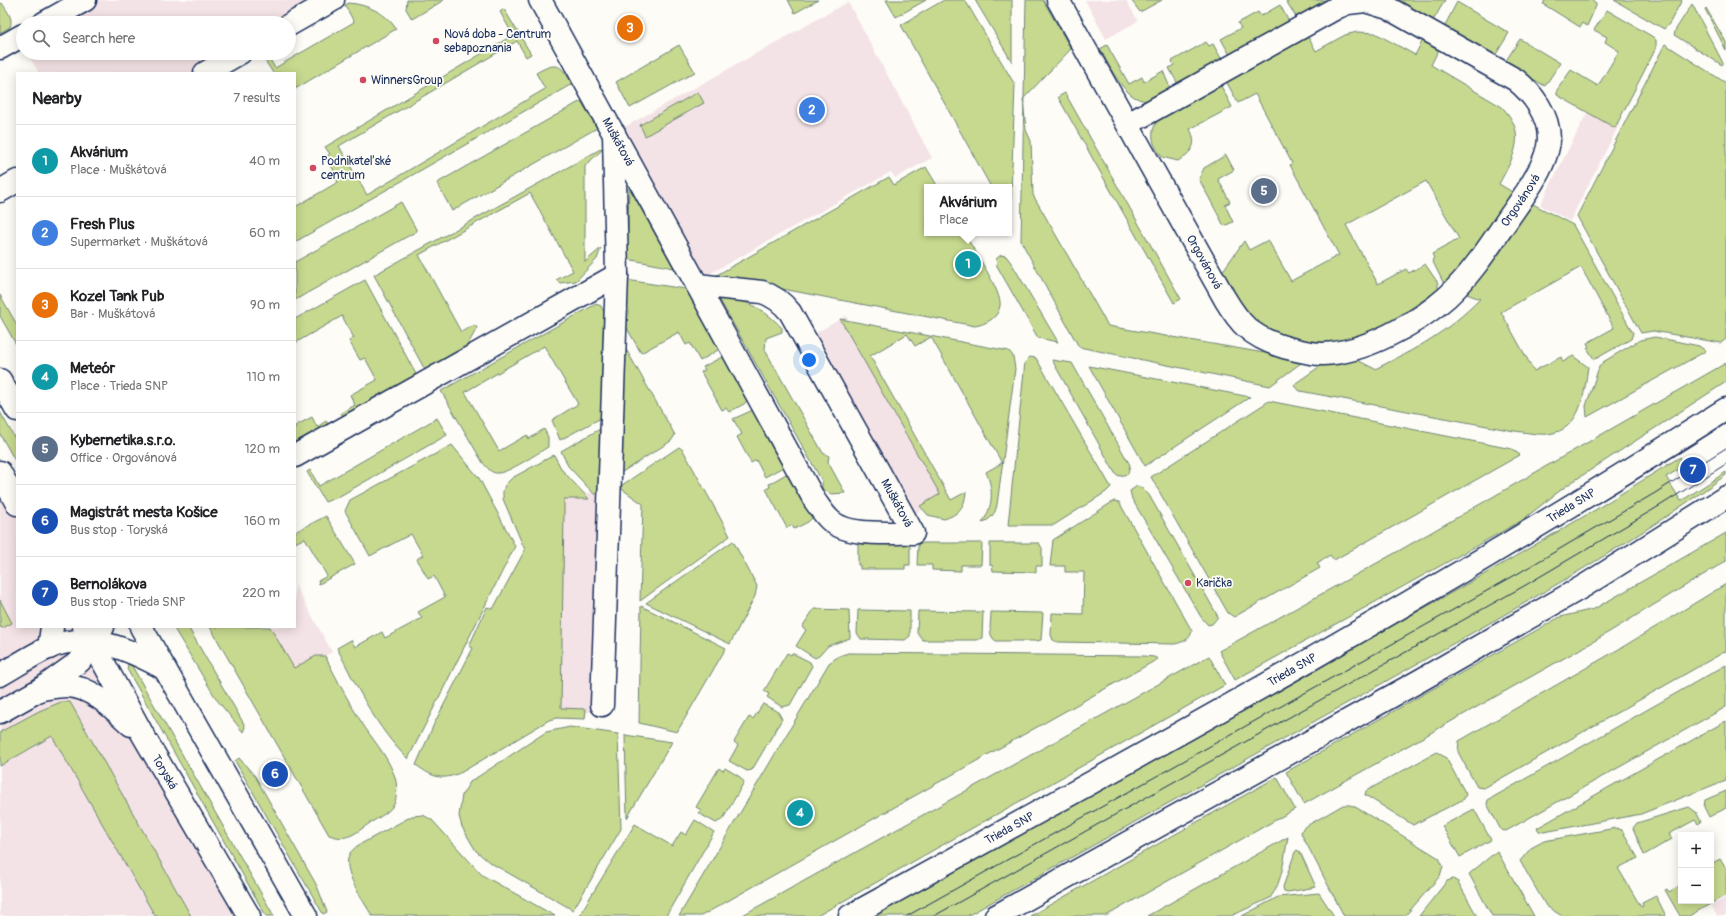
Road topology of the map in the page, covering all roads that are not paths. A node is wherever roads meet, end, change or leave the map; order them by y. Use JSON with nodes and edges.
{"nodes":[{"id":1,"x":85,"y":0,"type":"edge"},
{"id":2,"x":333,"y":0,"type":"edge"},
{"id":3,"x":540,"y":0,"type":"edge"},
{"id":4,"x":1058,"y":0,"type":"edge"},
{"id":5,"x":56,"y":16,"type":"edge"},
{"id":6,"x":296,"y":21,"type":"edge"},
{"id":7,"x":16,"y":39,"type":"edge"},
{"id":8,"x":0,"y":48,"type":"edge"},
{"id":9,"x":228,"y":60,"type":"edge"},
{"id":10,"x":207,"y":72,"type":"edge"},
{"id":11,"x":1128,"y":124,"type":"junction"},
{"id":12,"x":614,"y":133,"type":"junction"},
{"id":13,"x":16,"y":182,"type":"edge"},
{"id":14,"x":0,"y":190,"type":"edge"},
{"id":15,"x":617,"y":275,"type":"junction"},
{"id":16,"x":697,"y":284,"type":"junction"},
{"id":17,"x":0,"y":380,"type":"edge"},
{"id":18,"x":16,"y":408,"type":"edge"},
{"id":19,"x":1726,"y":409,"type":"edge"},
{"id":20,"x":296,"y":455,"type":"edge"},
{"id":21,"x":0,"y":472,"type":"edge"},
{"id":22,"x":1726,"y":497,"type":"edge"},
{"id":23,"x":16,"y":502,"type":"edge"},
{"id":24,"x":143,"y":628,"type":"edge"},
{"id":25,"x":93,"y":632,"type":"edge"},
{"id":26,"x":51,"y":637,"type":"edge"},
{"id":27,"x":165,"y":669,"type":"junction"},
{"id":28,"x":0,"y":676,"type":"edge"},
{"id":29,"x":41,"y":689,"type":"junction"},
{"id":30,"x":602,"y":705,"type":"dead end"},
{"id":31,"x":0,"y":712,"type":"edge"},
{"id":32,"x":143,"y":735,"type":"junction"},
{"id":33,"x":249,"y":916,"type":"edge"},
{"id":34,"x":306,"y":916,"type":"edge"},
{"id":35,"x":850,"y":916,"type":"edge"},
{"id":36,"x":996,"y":916,"type":"edge"}],
"edges":[{"from":1,"to":5,"type":"street"},
{"from":2,"to":6,"type":"street"},
{"from":3,"to":12,"type":"street","name":"Muškátová"},
{"from":4,"to":11,"type":"street","name":"Orgovánová"},
{"from":7,"to":8,"type":"street"},
{"from":9,"to":10,"type":"street"},
{"from":11,"to":11,"type":"street","name":"Orgovánová"},
{"from":12,"to":15,"type":"street"},
{"from":12,"to":16,"type":"street","name":"Muškátová"},
{"from":13,"to":14,"type":"street"},
{"from":15,"to":20,"type":"street"},
{"from":15,"to":30,"type":"street"},
{"from":16,"to":16,"type":"street","name":"Muškátová"},
{"from":17,"to":18,"type":"street"},
{"from":19,"to":35,"type":"street","name":"Trieda SNP"},
{"from":21,"to":23,"type":"street"},
{"from":22,"to":36,"type":"street"},
{"from":24,"to":27,"type":"street"},
{"from":25,"to":26,"type":"street"},
{"from":25,"to":27,"type":"street"},
{"from":25,"to":29,"type":"street"},
{"from":25,"to":32,"type":"street","name":"Toryská"},
{"from":26,"to":28,"type":"street"},
{"from":27,"to":34,"type":"street"},
{"from":29,"to":31,"type":"street"},
{"from":29,"to":32,"type":"street"},
{"from":32,"to":33,"type":"street","name":"Toryská"}]}
